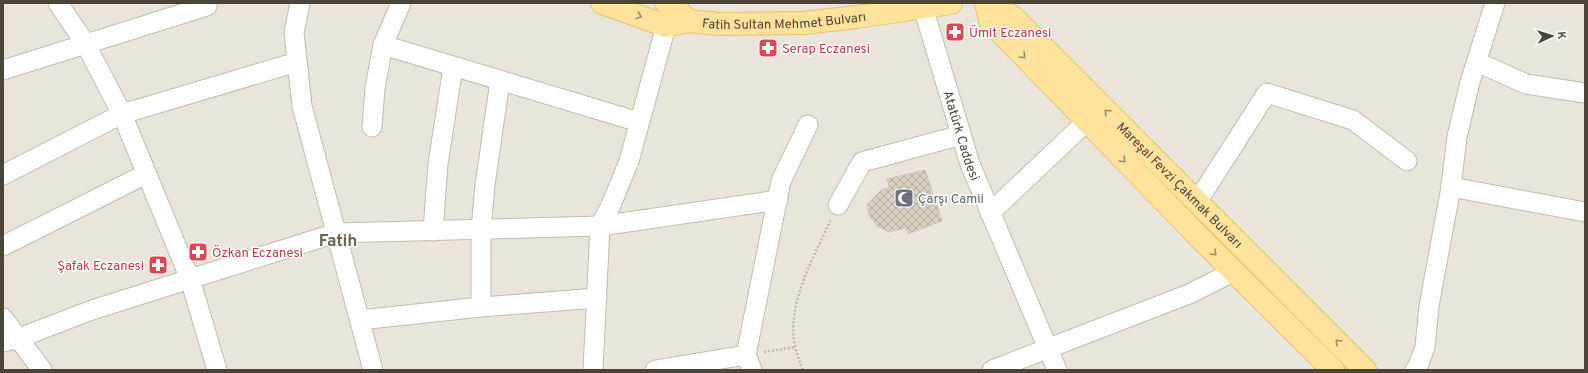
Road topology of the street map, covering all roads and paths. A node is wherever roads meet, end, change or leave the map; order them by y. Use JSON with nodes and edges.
{"nodes":[{"id":1,"x":58,"y":3,"type":"edge"},
{"id":2,"x":300,"y":3,"type":"edge"},
{"id":3,"x":401,"y":3,"type":"edge"},
{"id":4,"x":602,"y":3,"type":"edge"},
{"id":5,"x":666,"y":3,"type":"edge"},
{"id":6,"x":951,"y":3,"type":"edge"},
{"id":7,"x":986,"y":3,"type":"edge"},
{"id":8,"x":992,"y":3,"type":"edge"},
{"id":9,"x":1495,"y":3,"type":"edge"},
{"id":10,"x":207,"y":6,"type":"dead end"},
{"id":11,"x":923,"y":7,"type":"junction"},
{"id":12,"x":868,"y":11,"type":"edge"},
{"id":13,"x":688,"y":12,"type":"edge"},
{"id":14,"x":666,"y":26,"type":"junction"},
{"id":15,"x":85,"y":43,"type":"junction"},
{"id":16,"x":383,"y":45,"type":"junction"},
{"id":17,"x":297,"y":62,"type":"junction"},
{"id":18,"x":1476,"y":62,"type":"junction"},
{"id":19,"x":453,"y":67,"type":"junction"},
{"id":20,"x":3,"y":70,"type":"edge"},
{"id":21,"x":500,"y":81,"type":"junction"},
{"id":22,"x":1585,"y":92,"type":"edge"},
{"id":23,"x":122,"y":114,"type":"junction"},
{"id":24,"x":1086,"y":121,"type":"junction"},
{"id":25,"x":640,"y":122,"type":"junction"},
{"id":26,"x":808,"y":125,"type":"dead end"},
{"id":27,"x":372,"y":127,"type":"dead end"},
{"id":28,"x":961,"y":135,"type":"junction"},
{"id":29,"x":1407,"y":161,"type":"dead end"},
{"id":30,"x":146,"y":174,"type":"junction"},
{"id":31,"x":3,"y":175,"type":"edge"},
{"id":32,"x":1451,"y":187,"type":"junction"},
{"id":33,"x":778,"y":200,"type":"junction"},
{"id":34,"x":1197,"y":202,"type":"junction"},
{"id":35,"x":838,"y":205,"type":"joint"},
{"id":36,"x":1585,"y":212,"type":"edge"},
{"id":37,"x":990,"y":213,"type":"junction"},
{"id":38,"x":600,"y":226,"type":"junction"},
{"id":39,"x":481,"y":230,"type":"junction"},
{"id":40,"x":433,"y":231,"type":"junction"},
{"id":41,"x":336,"y":234,"type":"junction"},
{"id":42,"x":3,"y":246,"type":"edge"},
{"id":43,"x":1233,"y":272,"type":"junction"},
{"id":44,"x":190,"y":278,"type":"junction"},
{"id":45,"x":597,"y":298,"type":"junction"},
{"id":46,"x":481,"y":307,"type":"junction"},
{"id":47,"x":3,"y":318,"type":"edge"},
{"id":48,"x":360,"y":320,"type":"junction"},
{"id":49,"x":11,"y":340,"type":"edge"},
{"id":50,"x":795,"y":347,"type":"junction"},
{"id":51,"x":1048,"y":348,"type":"junction"},
{"id":52,"x":749,"y":362,"type":"edge"},
{"id":53,"x":42,"y":370,"type":"edge"},
{"id":54,"x":217,"y":370,"type":"edge"},
{"id":55,"x":373,"y":370,"type":"edge"},
{"id":56,"x":593,"y":370,"type":"edge"},
{"id":57,"x":656,"y":370,"type":"edge"},
{"id":58,"x":803,"y":370,"type":"edge"},
{"id":59,"x":992,"y":370,"type":"edge"},
{"id":60,"x":1057,"y":370,"type":"edge"},
{"id":61,"x":1334,"y":370,"type":"edge"},
{"id":62,"x":1365,"y":370,"type":"edge"},
{"id":63,"x":1415,"y":370,"type":"edge"}],
"edges":[{"from":1,"to":15,"type":"street"},
{"from":2,"to":17,"type":"street"},
{"from":3,"to":16,"type":"street"},
{"from":4,"to":14,"type":"main road","one_way":true},
{"from":5,"to":13,"type":"main road","name":"Fatih Sultan Mehmet Bulvarı"},
{"from":6,"to":11,"type":"main road","name":"Fatih Sultan Mehmet Bulvarı"},
{"from":7,"to":24,"type":"main road","name":"Mareşal Fevzi Çakmak Bulvarı","one_way":true},
{"from":34,"to":8,"type":"main road","name":"Mareşal Fevzi Çakmak Bulvarı","one_way":true},
{"from":9,"to":18,"type":"street"},
{"from":10,"to":15,"type":"street"},
{"from":11,"to":12,"type":"main road","name":"Fatih Sultan Mehmet Bulvarı"},
{"from":11,"to":28,"type":"street","name":"Atatürk Caddesi"},
{"from":12,"to":13,"type":"main road","name":"Fatih Sultan Mehmet Bulvarı"},
{"from":13,"to":14,"type":"main road","name":"Fatih Sultan Mehmet Bulvarı"},
{"from":14,"to":25,"type":"street"},
{"from":15,"to":20,"type":"street"},
{"from":15,"to":23,"type":"street"},
{"from":16,"to":19,"type":"street"},
{"from":16,"to":27,"type":"street"},
{"from":17,"to":23,"type":"street"},
{"from":17,"to":41,"type":"street"},
{"from":18,"to":22,"type":"street"},
{"from":18,"to":32,"type":"street"},
{"from":19,"to":21,"type":"street"},
{"from":19,"to":40,"type":"street"},
{"from":21,"to":25,"type":"street"},
{"from":21,"to":39,"type":"street"},
{"from":23,"to":30,"type":"street"},
{"from":23,"to":31,"type":"street"},
{"from":24,"to":37,"type":"street"},
{"from":24,"to":43,"type":"main road","name":"Mareşal Fevzi Çakmak Bulvarı","one_way":true},
{"from":25,"to":38,"type":"street"},
{"from":26,"to":33,"type":"street"},
{"from":28,"to":35,"type":"street"},
{"from":28,"to":37,"type":"street","name":"Atatürk Caddesi"},
{"from":29,"to":34,"type":"street"},
{"from":30,"to":42,"type":"street"},
{"from":30,"to":44,"type":"street"},
{"from":32,"to":36,"type":"street"},
{"from":32,"to":63,"type":"street"},
{"from":33,"to":38,"type":"street"},
{"from":33,"to":52,"type":"street"},
{"from":62,"to":34,"type":"main road","name":"Mareşal Fevzi Çakmak Bulvarı","one_way":true},
{"from":35,"to":50,"type":"path"},
{"from":37,"to":51,"type":"street","name":"Atatürk Caddesi"},
{"from":38,"to":39,"type":"street"},
{"from":38,"to":45,"type":"street"},
{"from":39,"to":40,"type":"street"},
{"from":39,"to":46,"type":"street"},
{"from":40,"to":41,"type":"street"},
{"from":41,"to":44,"type":"street"},
{"from":41,"to":48,"type":"street"},
{"from":43,"to":51,"type":"street"},
{"from":43,"to":61,"type":"main road","name":"Mareşal Fevzi Çakmak Bulvarı"},
{"from":44,"to":49,"type":"street"},
{"from":44,"to":54,"type":"street"},
{"from":45,"to":46,"type":"street"},
{"from":45,"to":56,"type":"street"},
{"from":46,"to":48,"type":"street"},
{"from":47,"to":49,"type":"street"},
{"from":48,"to":55,"type":"street"},
{"from":49,"to":53,"type":"street"},
{"from":50,"to":52,"type":"path"},
{"from":50,"to":58,"type":"path"},
{"from":51,"to":59,"type":"street"},
{"from":51,"to":60,"type":"street","name":"Atatürk Caddesi"},
{"from":52,"to":57,"type":"street"}]}
